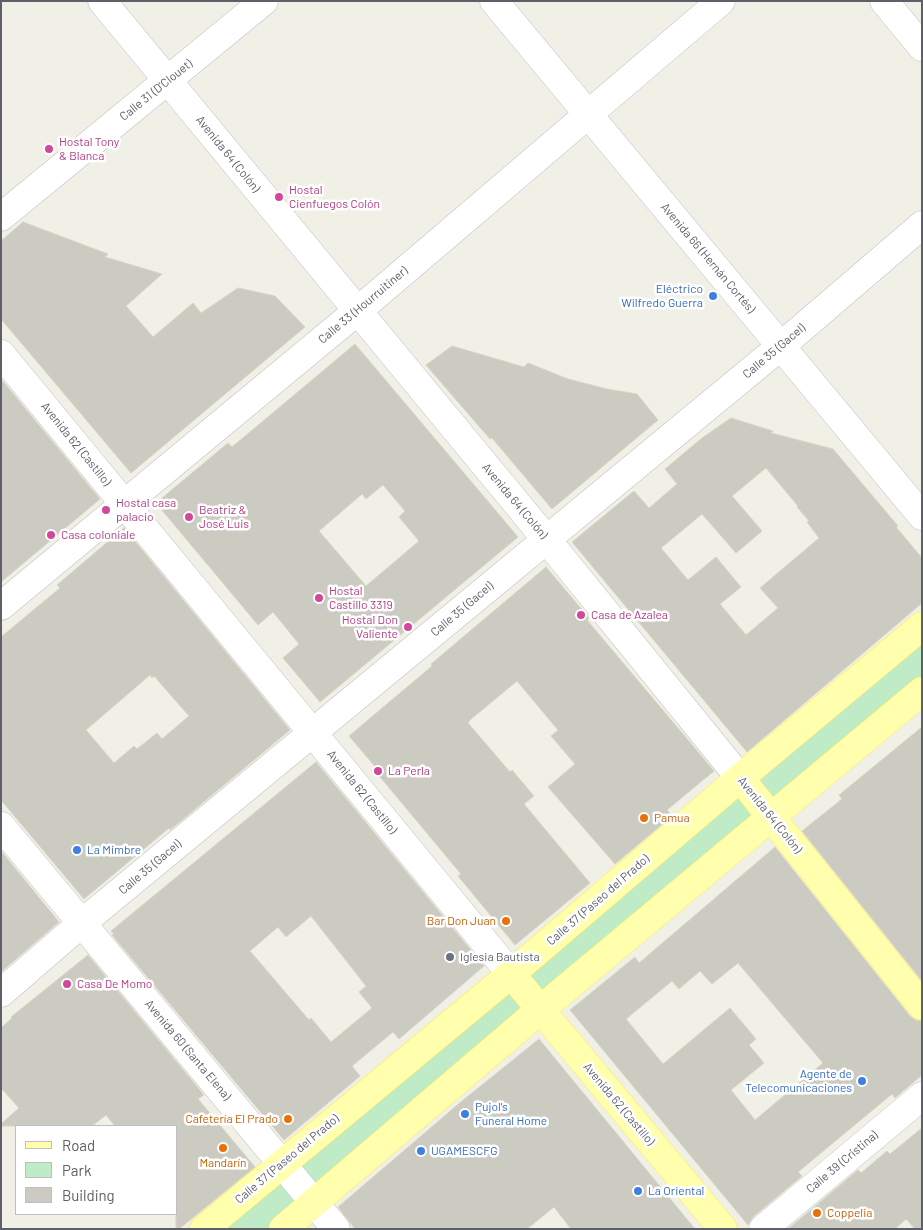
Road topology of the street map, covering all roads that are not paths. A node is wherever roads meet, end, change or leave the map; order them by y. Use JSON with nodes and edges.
{"nodes":[{"id":1,"x":102,"y":1,"type":"edge"},
{"id":2,"x":264,"y":1,"type":"edge"},
{"id":3,"x":494,"y":1,"type":"edge"},
{"id":4,"x":722,"y":1,"type":"edge"},
{"id":5,"x":884,"y":1,"type":"edge"},
{"id":6,"x":922,"y":47,"type":"edge"},
{"id":7,"x":168,"y":81,"type":"junction"},
{"id":8,"x":588,"y":114,"type":"junction"},
{"id":9,"x":1,"y":217,"type":"edge"},
{"id":10,"x":922,"y":225,"type":"edge"},
{"id":11,"x":357,"y":310,"type":"junction"},
{"id":12,"x":781,"y":346,"type":"junction"},
{"id":13,"x":1,"y":354,"type":"edge"},
{"id":14,"x":124,"y":504,"type":"junction"},
{"id":15,"x":922,"y":516,"type":"edge"},
{"id":16,"x":547,"y":540,"type":"junction"},
{"id":17,"x":1,"y":606,"type":"edge"},
{"id":18,"x":922,"y":626,"type":"edge"},
{"id":19,"x":922,"y":691,"type":"edge"},
{"id":20,"x":313,"y":733,"type":"junction"},
{"id":21,"x":740,"y":778,"type":"junction"},
{"id":22,"x":772,"y":816,"type":"junction"},
{"id":23,"x":1,"y":826,"type":"edge"},
{"id":24,"x":82,"y":923,"type":"junction"},
{"id":25,"x":511,"y":974,"type":"junction"},
{"id":26,"x":1,"y":992,"type":"edge"},
{"id":27,"x":922,"y":1006,"type":"edge"},
{"id":28,"x":541,"y":1009,"type":"junction"},
{"id":29,"x":922,"y":1096,"type":"edge"},
{"id":30,"x":281,"y":1163,"type":"junction"},
{"id":31,"x":314,"y":1203,"type":"junction"},
{"id":32,"x":204,"y":1229,"type":"edge"},
{"id":33,"x":284,"y":1229,"type":"edge"},
{"id":34,"x":336,"y":1229,"type":"edge"},
{"id":35,"x":723,"y":1229,"type":"edge"},
{"id":36,"x":763,"y":1229,"type":"edge"}],
"edges":[{"from":1,"to":7,"type":"street","name":"Avenida 64 (Colón)"},
{"from":2,"to":7,"type":"street","name":"Calle 31 (D'Clouet)"},
{"from":3,"to":8,"type":"street","name":"Avenida 66 (Hernán Cortés)"},
{"from":4,"to":8,"type":"street","name":"Calle 33 (Hourruitiner)"},
{"from":5,"to":6,"type":"street"},
{"from":7,"to":9,"type":"street","name":"Calle 31 (D'Clouet)"},
{"from":7,"to":11,"type":"street","name":"Avenida 64 (Colón)"},
{"from":8,"to":11,"type":"street","name":"Calle 33 (Hourruitiner)"},
{"from":8,"to":12,"type":"street","name":"Avenida 66 (Hernán Cortés)"},
{"from":10,"to":12,"type":"street","name":"Calle 35 (Gacel)"},
{"from":11,"to":14,"type":"street","name":"Calle 33 (Hourruitiner)"},
{"from":11,"to":16,"type":"street","name":"Avenida 64 (Colón)"},
{"from":12,"to":15,"type":"street","name":"Avenida 66 (Hernán Cortés)"},
{"from":12,"to":16,"type":"street","name":"Calle 35 (Gacel)"},
{"from":13,"to":14,"type":"street","name":"Avenida 62 (Castillo)"},
{"from":14,"to":17,"type":"street","name":"Calle 33 (Hourruitiner)"},
{"from":14,"to":20,"type":"street","name":"Avenida 62 (Castillo)"},
{"from":16,"to":20,"type":"street","name":"Calle 35 (Gacel)"},
{"from":16,"to":21,"type":"street","name":"Avenida 64 (Colón)"},
{"from":18,"to":21,"type":"main road","name":"Calle 37 (Paseo del Prado)"},
{"from":19,"to":22,"type":"main road"},
{"from":20,"to":24,"type":"street","name":"Calle 35 (Gacel)"},
{"from":20,"to":25,"type":"street","name":"Avenida 62 (Castillo)"},
{"from":21,"to":22,"type":"main road","name":"Avenida 64 (Colón)"},
{"from":21,"to":25,"type":"main road","name":"Calle 37 (Paseo del Prado)"},
{"from":22,"to":27,"type":"main road","name":"Avenida 64 (Colón)"},
{"from":22,"to":28,"type":"main road"},
{"from":23,"to":24,"type":"street","name":"Avenida 60 (Santa Elena)"},
{"from":24,"to":26,"type":"street","name":"Calle 35 (Gacel)"},
{"from":24,"to":30,"type":"street","name":"Avenida 60 (Santa Elena)"},
{"from":25,"to":28,"type":"main road","name":"Avenida 62 (Castillo)"},
{"from":25,"to":30,"type":"main road","name":"Calle 37 (Paseo del Prado)"},
{"from":28,"to":31,"type":"main road"},
{"from":28,"to":35,"type":"main road","name":"Avenida 62 (Castillo)"},
{"from":29,"to":36,"type":"street","name":"Calle 39 (Cristina)"},
{"from":30,"to":31,"type":"street","name":"Avenida 60 (Santa Elena)"},
{"from":30,"to":32,"type":"main road","name":"Calle 37 (Paseo del Prado)"},
{"from":31,"to":33,"type":"main road"},
{"from":31,"to":34,"type":"street","name":"Avenida 60 (Santa Elena)"}]}
